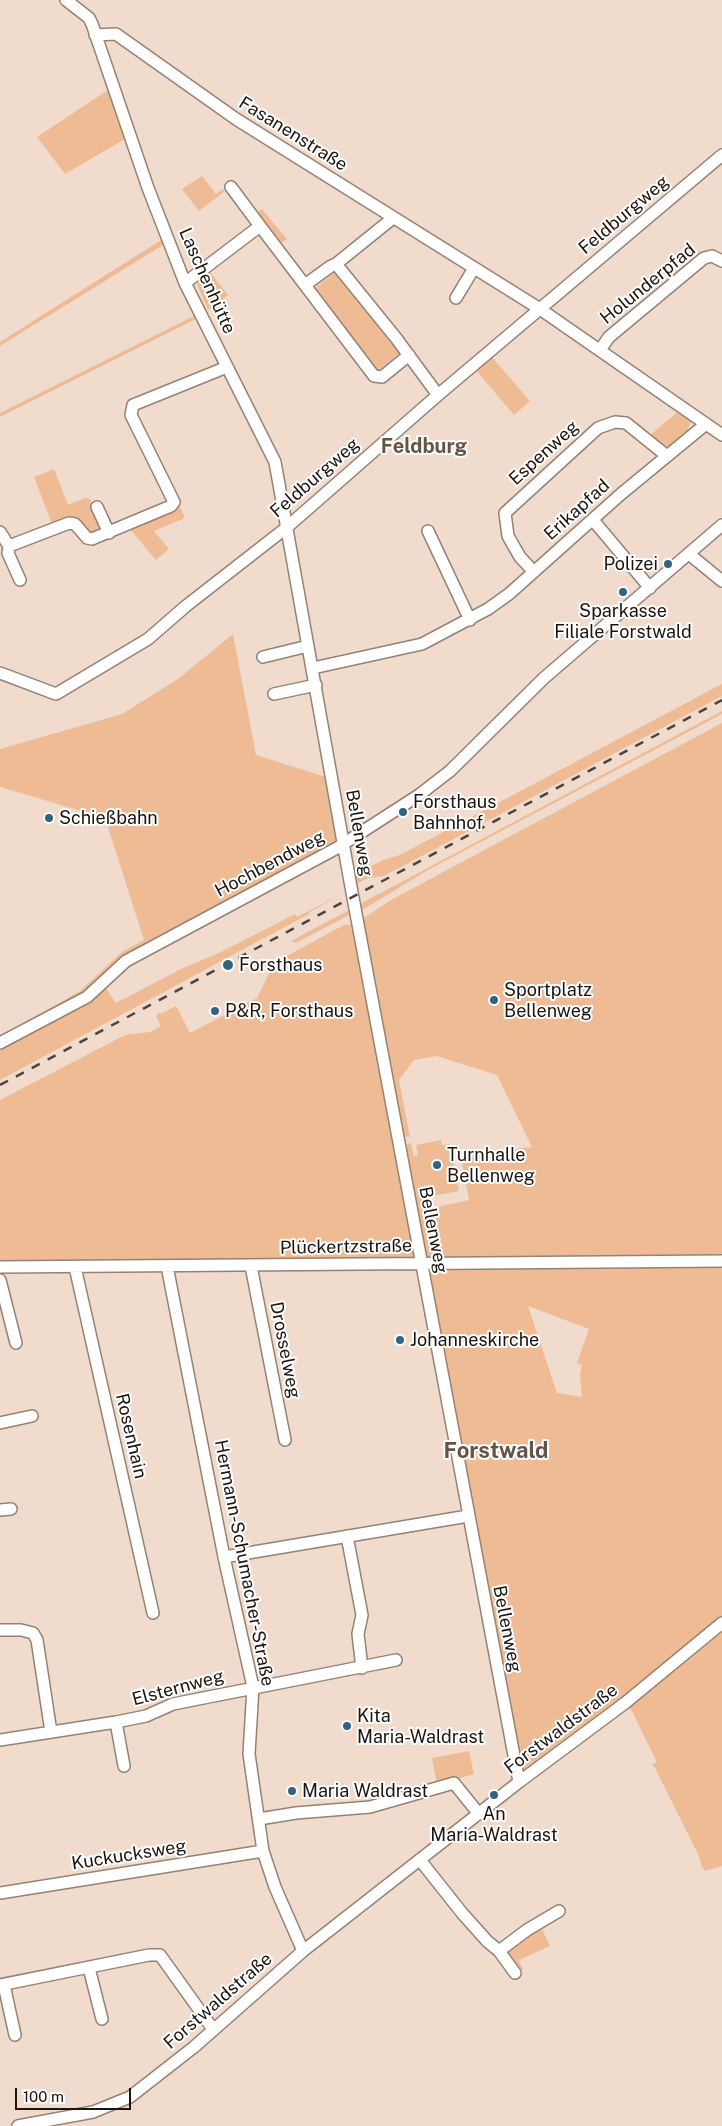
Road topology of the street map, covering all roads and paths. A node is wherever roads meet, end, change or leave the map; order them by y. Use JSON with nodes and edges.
{"nodes":[{"id":1,"x":66,"y":0,"type":"edge"},
{"id":2,"x":95,"y":35,"type":"junction"},
{"id":3,"x":722,"y":155,"type":"edge"},
{"id":4,"x":232,"y":186,"type":"dead end"},
{"id":5,"x":393,"y":218,"type":"junction"},
{"id":6,"x":260,"y":226,"type":"junction"},
{"id":7,"x":722,"y":262,"type":"edge"},
{"id":8,"x":336,"y":264,"type":"junction"},
{"id":9,"x":474,"y":268,"type":"junction"},
{"id":10,"x":185,"y":283,"type":"junction"},
{"id":11,"x":305,"y":285,"type":"junction"},
{"id":12,"x":456,"y":298,"type":"dead end"},
{"id":13,"x":540,"y":309,"type":"junction"},
{"id":14,"x":597,"y":348,"type":"junction"},
{"id":15,"x":409,"y":355,"type":"junction"},
{"id":16,"x":227,"y":367,"type":"junction"},
{"id":17,"x":438,"y":395,"type":"junction"},
{"id":18,"x":706,"y":424,"type":"junction"},
{"id":19,"x":722,"y":435,"type":"edge"},
{"id":20,"x":667,"y":456,"type":"junction"},
{"id":21,"x":97,"y":508,"type":"dead end"},
{"id":22,"x":593,"y":520,"type":"junction"},
{"id":23,"x":722,"y":525,"type":"edge"},
{"id":24,"x":286,"y":528,"type":"junction"},
{"id":25,"x":428,"y":531,"type":"dead end"},
{"id":26,"x":0,"y":532,"type":"edge"},
{"id":27,"x":109,"y":533,"type":"junction"},
{"id":28,"x":10,"y":546,"type":"junction"},
{"id":29,"x":689,"y":554,"type":"junction"},
{"id":30,"x":534,"y":572,"type":"junction"},
{"id":31,"x":20,"y":580,"type":"dead end"},
{"id":32,"x":722,"y":581,"type":"edge"},
{"id":33,"x":297,"y":586,"type":"joint"},
{"id":34,"x":650,"y":588,"type":"junction"},
{"id":35,"x":470,"y":620,"type":"junction"},
{"id":36,"x":308,"y":646,"type":"junction"},
{"id":37,"x":263,"y":657,"type":"dead end"},
{"id":38,"x":312,"y":668,"type":"junction"},
{"id":39,"x":0,"y":673,"type":"edge"},
{"id":40,"x":316,"y":684,"type":"junction"},
{"id":41,"x":274,"y":694,"type":"dead end"},
{"id":42,"x":344,"y":843,"type":"junction"},
{"id":43,"x":0,"y":1044,"type":"edge"},
{"id":44,"x":722,"y":1261,"type":"edge"},
{"id":45,"x":422,"y":1264,"type":"junction"},
{"id":46,"x":167,"y":1266,"type":"junction"},
{"id":47,"x":251,"y":1266,"type":"junction"},
{"id":48,"x":0,"y":1267,"type":"edge"},
{"id":49,"x":75,"y":1267,"type":"junction"},
{"id":50,"x":0,"y":1280,"type":"edge"},
{"id":51,"x":16,"y":1343,"type":"dead end"},
{"id":52,"x":32,"y":1416,"type":"dead end"},
{"id":53,"x":0,"y":1423,"type":"edge"},
{"id":54,"x":285,"y":1440,"type":"dead end"},
{"id":55,"x":468,"y":1516,"type":"junction"},
{"id":56,"x":347,"y":1536,"type":"junction"},
{"id":57,"x":224,"y":1557,"type":"junction"},
{"id":58,"x":153,"y":1613,"type":"dead end"},
{"id":59,"x":722,"y":1623,"type":"edge"},
{"id":60,"x":0,"y":1630,"type":"edge"},
{"id":61,"x":396,"y":1660,"type":"dead end"},
{"id":62,"x":362,"y":1668,"type":"junction"},
{"id":63,"x":253,"y":1687,"type":"junction"},
{"id":64,"x":116,"y":1722,"type":"junction"},
{"id":65,"x":51,"y":1732,"type":"junction"},
{"id":66,"x":0,"y":1740,"type":"edge"},
{"id":67,"x":124,"y":1766,"type":"dead end"},
{"id":68,"x":518,"y":1782,"type":"junction"},
{"id":69,"x":479,"y":1814,"type":"junction"},
{"id":70,"x":259,"y":1819,"type":"junction"},
{"id":71,"x":263,"y":1851,"type":"junction"},
{"id":72,"x":420,"y":1860,"type":"junction"},
{"id":73,"x":0,"y":1893,"type":"edge"},
{"id":74,"x":559,"y":1911,"type":"dead end"},
{"id":75,"x":303,"y":1951,"type":"junction"},
{"id":76,"x":499,"y":1951,"type":"junction"},
{"id":77,"x":89,"y":1968,"type":"junction"},
{"id":78,"x":514,"y":1973,"type":"dead end"},
{"id":79,"x":2,"y":1985,"type":"edge"},
{"id":80,"x":102,"y":2019,"type":"dead end"},
{"id":81,"x":213,"y":2029,"type":"junction"},
{"id":82,"x":15,"y":2035,"type":"dead end"},
{"id":83,"x":18,"y":2126,"type":"edge"}],
"edges":[{"from":1,"to":2,"type":"street","name":"Laschenhütte"},
{"from":2,"to":5,"type":"street","name":"Fasanenstraße"},
{"from":2,"to":10,"type":"street","name":"Laschenhütte"},
{"from":3,"to":13,"type":"street","name":"Feldburgweg"},
{"from":4,"to":6,"type":"street"},
{"from":5,"to":8,"type":"street"},
{"from":5,"to":9,"type":"street","name":"Fasanenstraße"},
{"from":6,"to":10,"type":"street"},
{"from":6,"to":11,"type":"street"},
{"from":7,"to":14,"type":"street","name":"Holunderpfad"},
{"from":8,"to":11,"type":"street"},
{"from":8,"to":15,"type":"street"},
{"from":9,"to":12,"type":"street"},
{"from":9,"to":13,"type":"street","name":"Fasanenstraße"},
{"from":10,"to":16,"type":"street","name":"Laschenhütte"},
{"from":11,"to":15,"type":"street"},
{"from":13,"to":14,"type":"street","name":"Fasanenstraße"},
{"from":13,"to":17,"type":"street","name":"Feldburgweg"},
{"from":14,"to":18,"type":"street","name":"Holunderpfad"},
{"from":15,"to":17,"type":"street"},
{"from":16,"to":24,"type":"street","name":"Laschenhütte"},
{"from":16,"to":27,"type":"street"},
{"from":17,"to":24,"type":"street","name":"Feldburgweg"},
{"from":18,"to":19,"type":"street","name":"Holunderpfad"},
{"from":18,"to":20,"type":"street","name":"Erikapfad"},
{"from":20,"to":22,"type":"street","name":"Erikapfad"},
{"from":20,"to":30,"type":"street","name":"Espenweg"},
{"from":21,"to":27,"type":"street"},
{"from":22,"to":30,"type":"street","name":"Erikapfad"},
{"from":22,"to":34,"type":"street"},
{"from":23,"to":29,"type":"street","name":"Hochbendweg"},
{"from":24,"to":33,"type":"street","name":"Laschenhütte"},
{"from":24,"to":39,"type":"street","name":"Feldburgweg"},
{"from":25,"to":35,"type":"street"},
{"from":26,"to":28,"type":"street"},
{"from":27,"to":28,"type":"street"},
{"from":28,"to":31,"type":"street"},
{"from":29,"to":32,"type":"street"},
{"from":29,"to":34,"type":"street","name":"Hochbendweg"},
{"from":30,"to":35,"type":"street","name":"Erikapfad"},
{"from":33,"to":36,"type":"street","name":"Bellenweg"},
{"from":34,"to":42,"type":"street","name":"Hochbendweg"},
{"from":35,"to":38,"type":"street","name":"Erikapfad"},
{"from":36,"to":37,"type":"street"},
{"from":36,"to":38,"type":"street","name":"Bellenweg"},
{"from":38,"to":40,"type":"street","name":"Bellenweg"},
{"from":40,"to":41,"type":"street"},
{"from":40,"to":42,"type":"street","name":"Bellenweg"},
{"from":42,"to":43,"type":"street","name":"Hochbendweg"},
{"from":42,"to":45,"type":"street","name":"Bellenweg"},
{"from":44,"to":45,"type":"street","name":"Plückertzstraße"},
{"from":45,"to":47,"type":"street","name":"Plückertzstraße"},
{"from":45,"to":55,"type":"street","name":"Bellenweg"},
{"from":46,"to":47,"type":"street","name":"Plückertzstraße"},
{"from":46,"to":49,"type":"street","name":"Plückertzstraße"},
{"from":46,"to":57,"type":"street","name":"Hermann-Schumacher-Straße"},
{"from":47,"to":54,"type":"street","name":"Drosselweg"},
{"from":48,"to":49,"type":"street","name":"Plückertzstraße"},
{"from":49,"to":58,"type":"street","name":"Rosenhain"},
{"from":50,"to":51,"type":"street"},
{"from":52,"to":53,"type":"street"},
{"from":55,"to":56,"type":"street"},
{"from":55,"to":68,"type":"street","name":"Bellenweg"},
{"from":56,"to":57,"type":"street"},
{"from":56,"to":62,"type":"street"},
{"from":57,"to":63,"type":"street","name":"Hermann-Schumacher-Straße"},
{"from":59,"to":68,"type":"street","name":"Forstwaldstraße"},
{"from":60,"to":65,"type":"street"},
{"from":61,"to":62,"type":"street","name":"Elsternweg"},
{"from":62,"to":63,"type":"street","name":"Elsternweg"},
{"from":63,"to":64,"type":"street","name":"Elsternweg"},
{"from":63,"to":70,"type":"street","name":"Hermann-Schumacher-Straße"},
{"from":64,"to":65,"type":"street","name":"Elsternweg"},
{"from":64,"to":67,"type":"street","name":"Elsternweg"},
{"from":65,"to":66,"type":"street","name":"Elsternweg"},
{"from":68,"to":69,"type":"street","name":"Forstwaldstraße"},
{"from":69,"to":70,"type":"street"},
{"from":69,"to":72,"type":"street","name":"Forstwaldstraße"},
{"from":70,"to":71,"type":"street","name":"Hermann-Schumacher-Straße"},
{"from":71,"to":73,"type":"street","name":"Kuckucksweg"},
{"from":71,"to":75,"type":"street","name":"Hermann-Schumacher-Straße"},
{"from":72,"to":75,"type":"street","name":"Forstwaldstraße"},
{"from":72,"to":76,"type":"street"},
{"from":74,"to":76,"type":"street"},
{"from":75,"to":81,"type":"street","name":"Forstwaldstraße"},
{"from":76,"to":78,"type":"street"},
{"from":77,"to":79,"type":"street"},
{"from":77,"to":80,"type":"street"},
{"from":77,"to":81,"type":"street"},
{"from":79,"to":82,"type":"street"},
{"from":81,"to":83,"type":"street","name":"Forstwaldstraße"}]}
